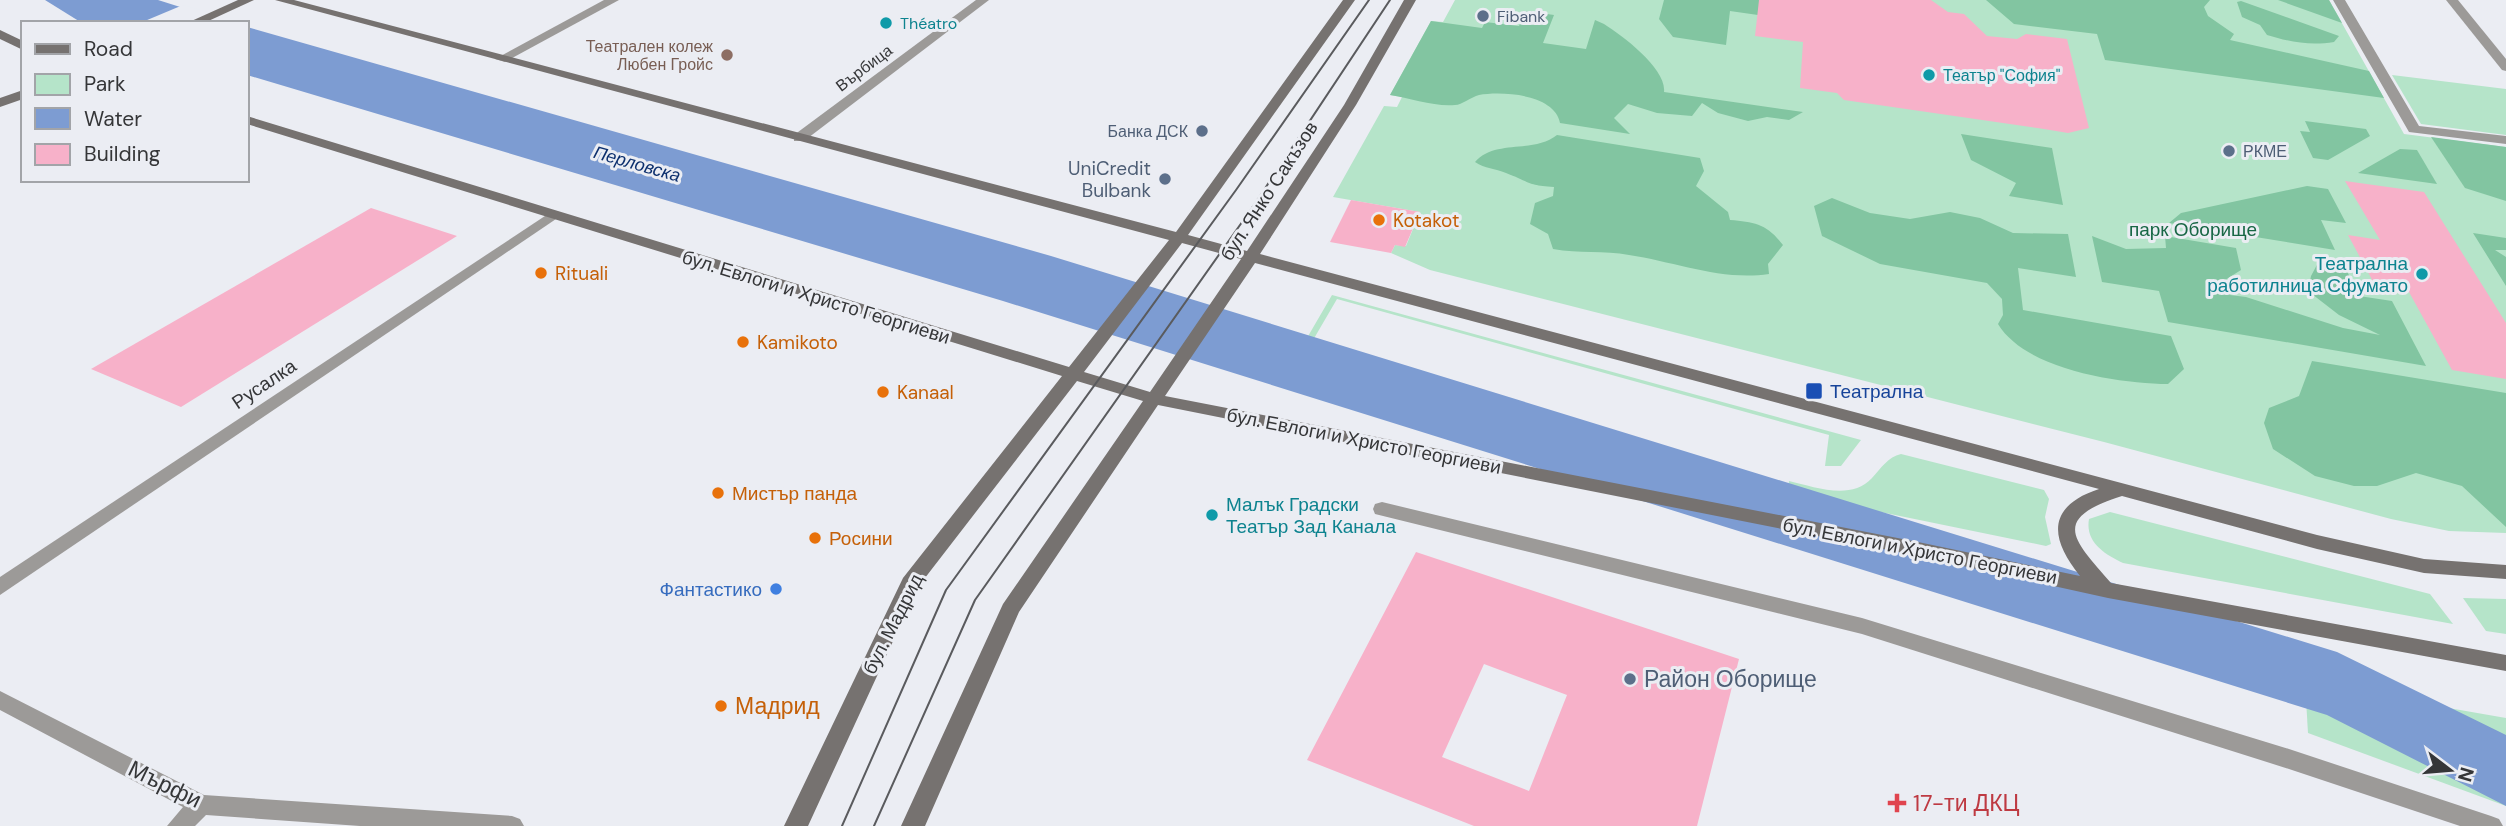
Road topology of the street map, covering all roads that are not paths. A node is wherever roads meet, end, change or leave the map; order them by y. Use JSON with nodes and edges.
{"nodes":[{"id":1,"x":248,"y":0,"type":"edge"},
{"id":2,"x":281,"y":0,"type":"edge"},
{"id":3,"x":613,"y":0,"type":"edge"},
{"id":4,"x":984,"y":0,"type":"edge"},
{"id":5,"x":1349,"y":0,"type":"edge"},
{"id":6,"x":1410,"y":0,"type":"edge"},
{"id":7,"x":2339,"y":0,"type":"edge"},
{"id":8,"x":2452,"y":0,"type":"edge"},
{"id":9,"x":198,"y":21,"type":"edge"},
{"id":10,"x":0,"y":33,"type":"edge"},
{"id":11,"x":21,"y":45,"type":"edge"},
{"id":12,"x":502,"y":59,"type":"junction"},
{"id":13,"x":2506,"y":67,"type":"edge"},
{"id":14,"x":21,"y":94,"type":"edge"},
{"id":15,"x":0,"y":103,"type":"edge"},
{"id":16,"x":248,"y":120,"type":"edge"},
{"id":17,"x":799,"y":138,"type":"junction"},
{"id":18,"x":2506,"y":140,"type":"edge"},
{"id":19,"x":551,"y":216,"type":"junction"},
{"id":20,"x":1178,"y":239,"type":"junction"},
{"id":21,"x":1251,"y":258,"type":"junction"},
{"id":22,"x":1071,"y":374,"type":"junction"},
{"id":23,"x":1154,"y":399,"type":"junction"},
{"id":24,"x":2121,"y":489,"type":"junction"},
{"id":25,"x":1382,"y":509,"type":"dead end"},
{"id":26,"x":2506,"y":572,"type":"edge"},
{"id":27,"x":0,"y":587,"type":"edge"},
{"id":28,"x":2108,"y":590,"type":"junction"},
{"id":29,"x":2506,"y":663,"type":"edge"},
{"id":30,"x":0,"y":700,"type":"edge"},
{"id":31,"x":201,"y":804,"type":"junction"},
{"id":32,"x":179,"y":826,"type":"edge"},
{"id":33,"x":512,"y":826,"type":"edge"},
{"id":34,"x":796,"y":826,"type":"edge"},
{"id":35,"x":913,"y":826,"type":"edge"},
{"id":36,"x":2491,"y":826,"type":"edge"}],
"edges":[{"from":1,"to":9,"type":"main road"},
{"from":2,"to":12,"type":"main road"},
{"from":3,"to":12,"type":"street"},
{"from":4,"to":17,"type":"street","name":"Върбица"},
{"from":5,"to":20,"type":"main road"},
{"from":6,"to":21,"type":"main road","name":"бул. Янко Сакъзов"},
{"from":7,"to":18,"type":"street"},
{"from":8,"to":13,"type":"street"},
{"from":10,"to":11,"type":"main road"},
{"from":12,"to":17,"type":"main road"},
{"from":14,"to":15,"type":"main road"},
{"from":16,"to":19,"type":"main road","name":"бул. Евлоги и Христо Георгиеви"},
{"from":17,"to":20,"type":"main road"},
{"from":19,"to":22,"type":"main road","name":"бул. Евлоги и Христо Георгиеви"},
{"from":19,"to":27,"type":"street","name":"Русалка"},
{"from":20,"to":21,"type":"main road"},
{"from":20,"to":22,"type":"main road"},
{"from":21,"to":23,"type":"main road","name":"бул. Янко Сакъзов"},
{"from":21,"to":24,"type":"main road"},
{"from":22,"to":23,"type":"main road","name":"бул. Евлоги и Христо Георгиеви"},
{"from":22,"to":34,"type":"main road","name":"бул. Мадрид"},
{"from":23,"to":28,"type":"main road","name":"бул. Евлоги и Христо Георгиеви"},
{"from":23,"to":35,"type":"main road"},
{"from":24,"to":26,"type":"main road"},
{"from":24,"to":28,"type":"main road"},
{"from":25,"to":36,"type":"street"},
{"from":28,"to":29,"type":"main road","name":"бул. Евлоги и Христо Георгиеви"},
{"from":30,"to":31,"type":"street","name":"Мърфи"},
{"from":31,"to":32,"type":"street"},
{"from":31,"to":33,"type":"street","name":"Мърфи"}]}
